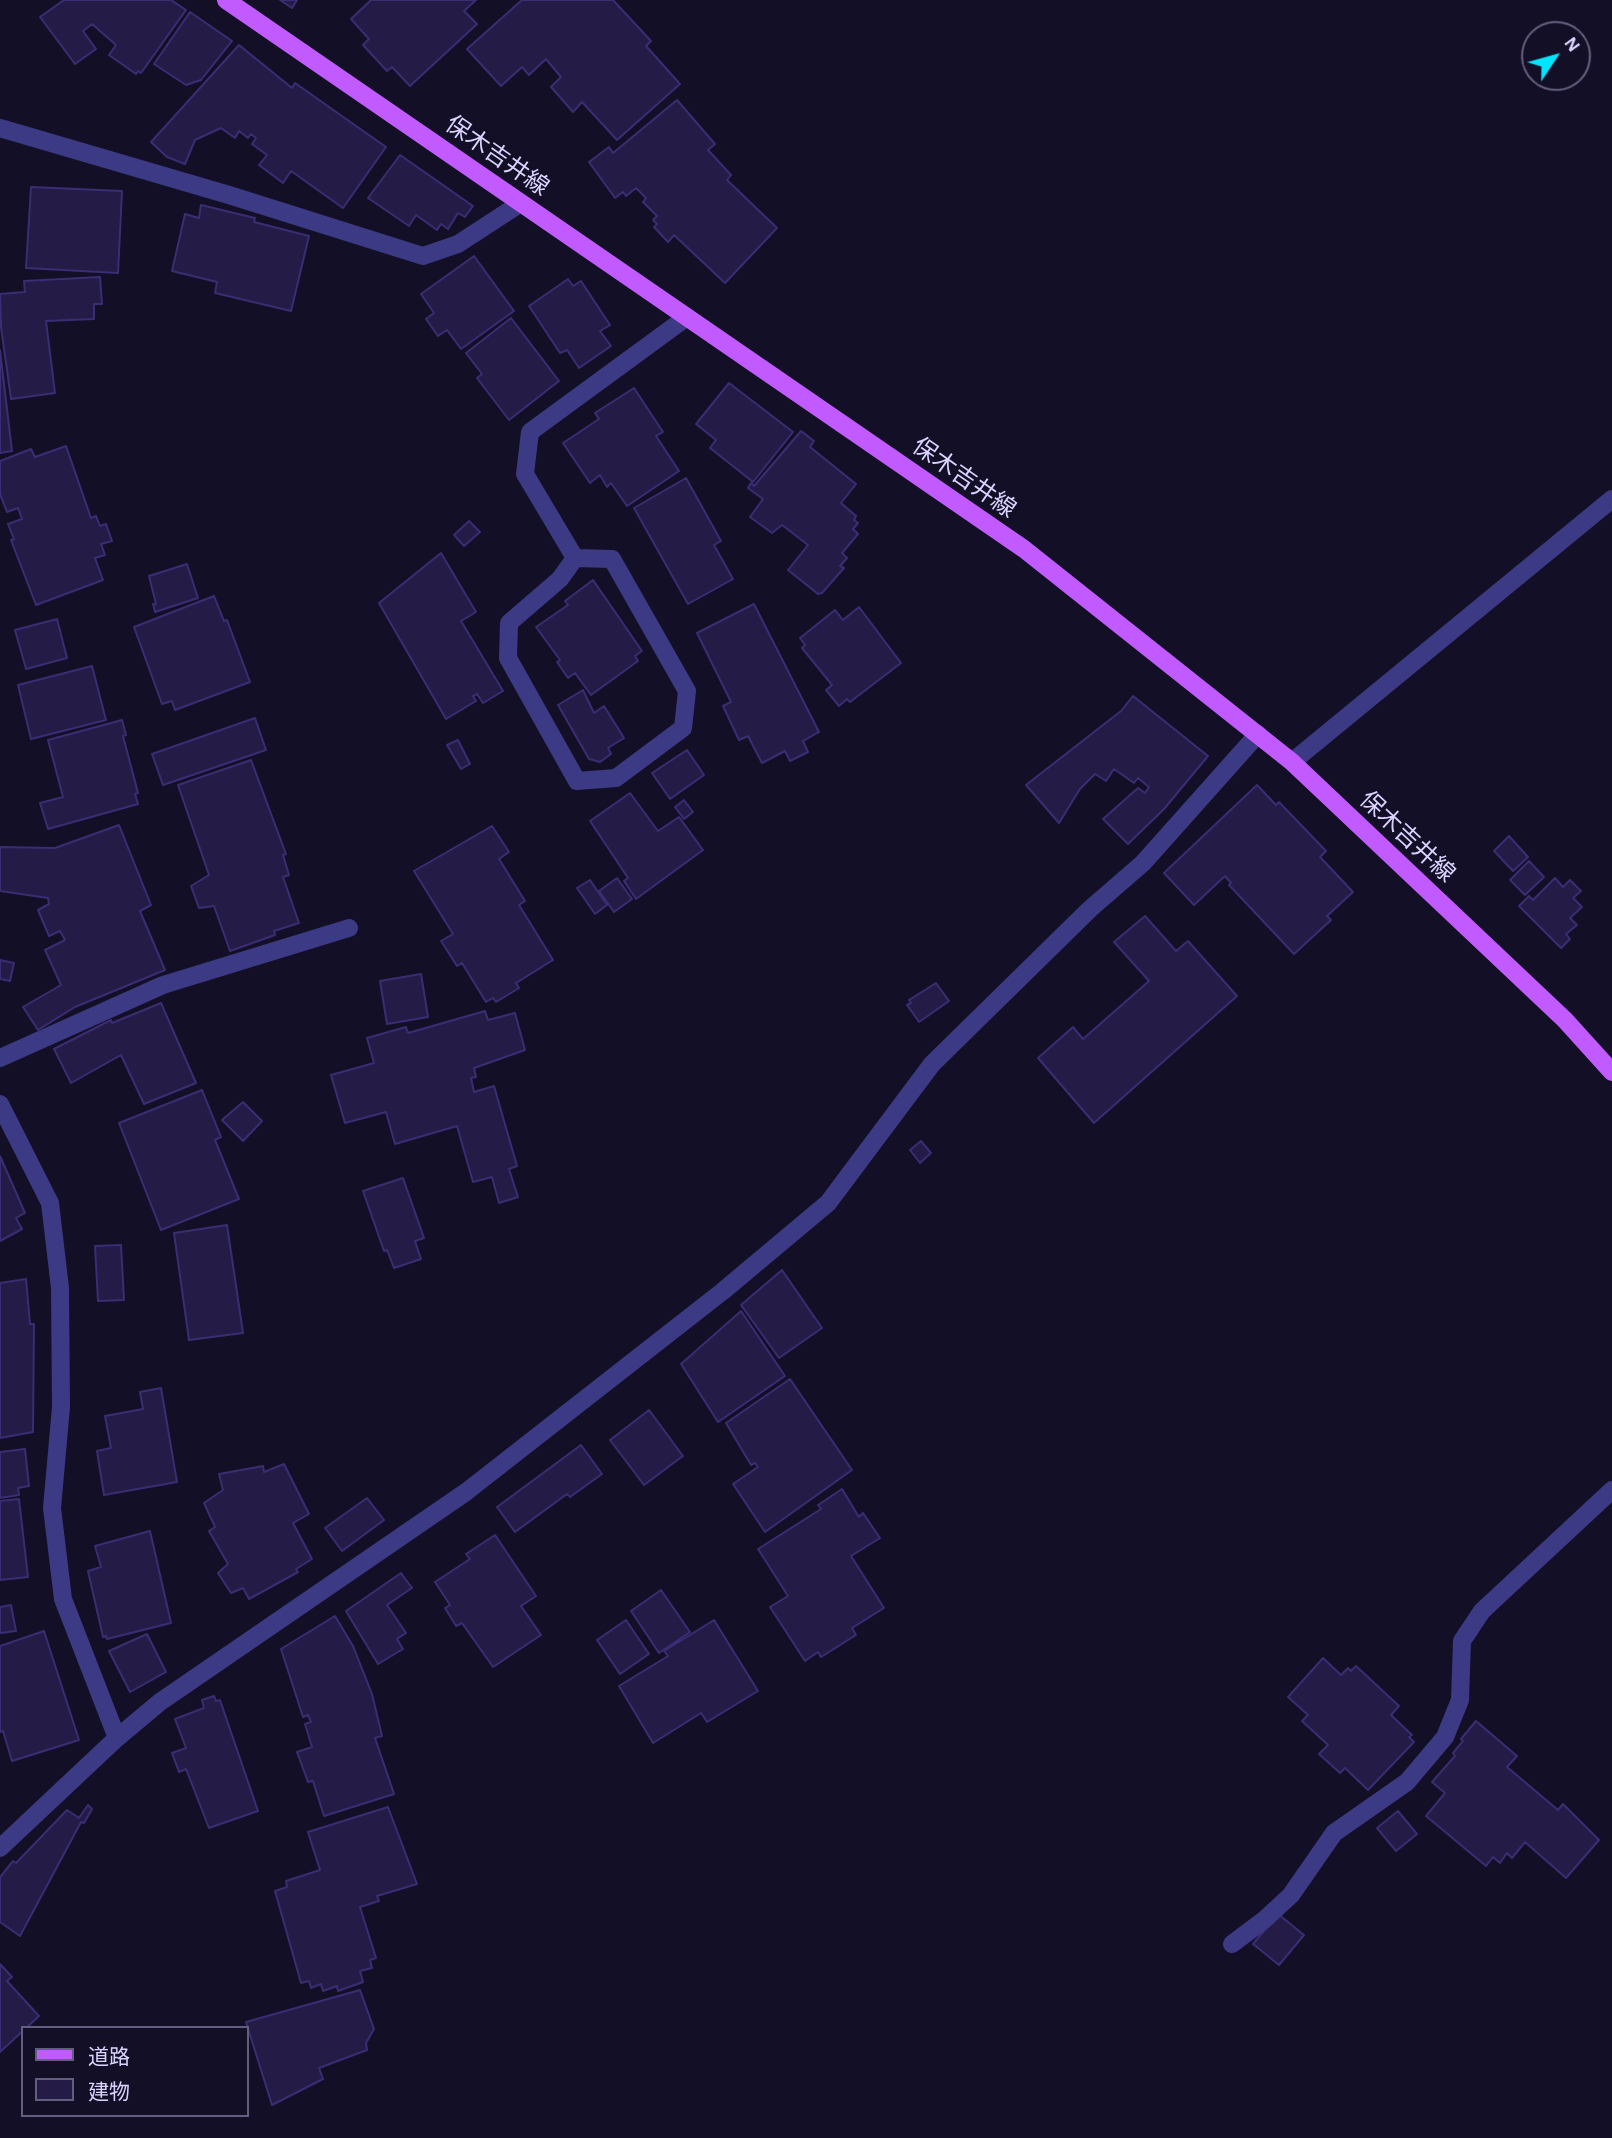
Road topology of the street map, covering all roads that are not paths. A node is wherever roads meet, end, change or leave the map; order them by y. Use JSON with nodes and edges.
{"nodes":[{"id":1,"x":226,"y":0,"type":"edge"},
{"id":2,"x":0,"y":128,"type":"edge"},
{"id":3,"x":521,"y":203,"type":"junction"},
{"id":4,"x":687,"y":317,"type":"junction"},
{"id":5,"x":1612,"y":499,"type":"edge"},
{"id":6,"x":575,"y":558,"type":"junction"},
{"id":7,"x":1258,"y":734,"type":"junction"},
{"id":8,"x":1292,"y":762,"type":"junction"},
{"id":9,"x":349,"y":928,"type":"dead end"},
{"id":10,"x":0,"y":1058,"type":"edge"},
{"id":11,"x":1612,"y":1072,"type":"edge"},
{"id":12,"x":0,"y":1104,"type":"edge"},
{"id":13,"x":1612,"y":1490,"type":"edge"},
{"id":14,"x":117,"y":1738,"type":"junction"},
{"id":15,"x":0,"y":1848,"type":"edge"},
{"id":16,"x":1232,"y":1944,"type":"dead end"}],
"edges":[{"from":1,"to":3,"type":"main road","name":"保木吉井線"},
{"from":2,"to":3,"type":"street"},
{"from":3,"to":4,"type":"main road","name":"保木吉井線"},
{"from":4,"to":6,"type":"street"},
{"from":4,"to":7,"type":"main road","name":"保木吉井線"},
{"from":5,"to":8,"type":"street"},
{"from":6,"to":6,"type":"street"},
{"from":7,"to":8,"type":"main road","name":"保木吉井線"},
{"from":7,"to":14,"type":"street"},
{"from":8,"to":11,"type":"main road","name":"保木吉井線"},
{"from":9,"to":10,"type":"street"},
{"from":12,"to":14,"type":"street"},
{"from":13,"to":16,"type":"street"},
{"from":14,"to":15,"type":"street"}]}
